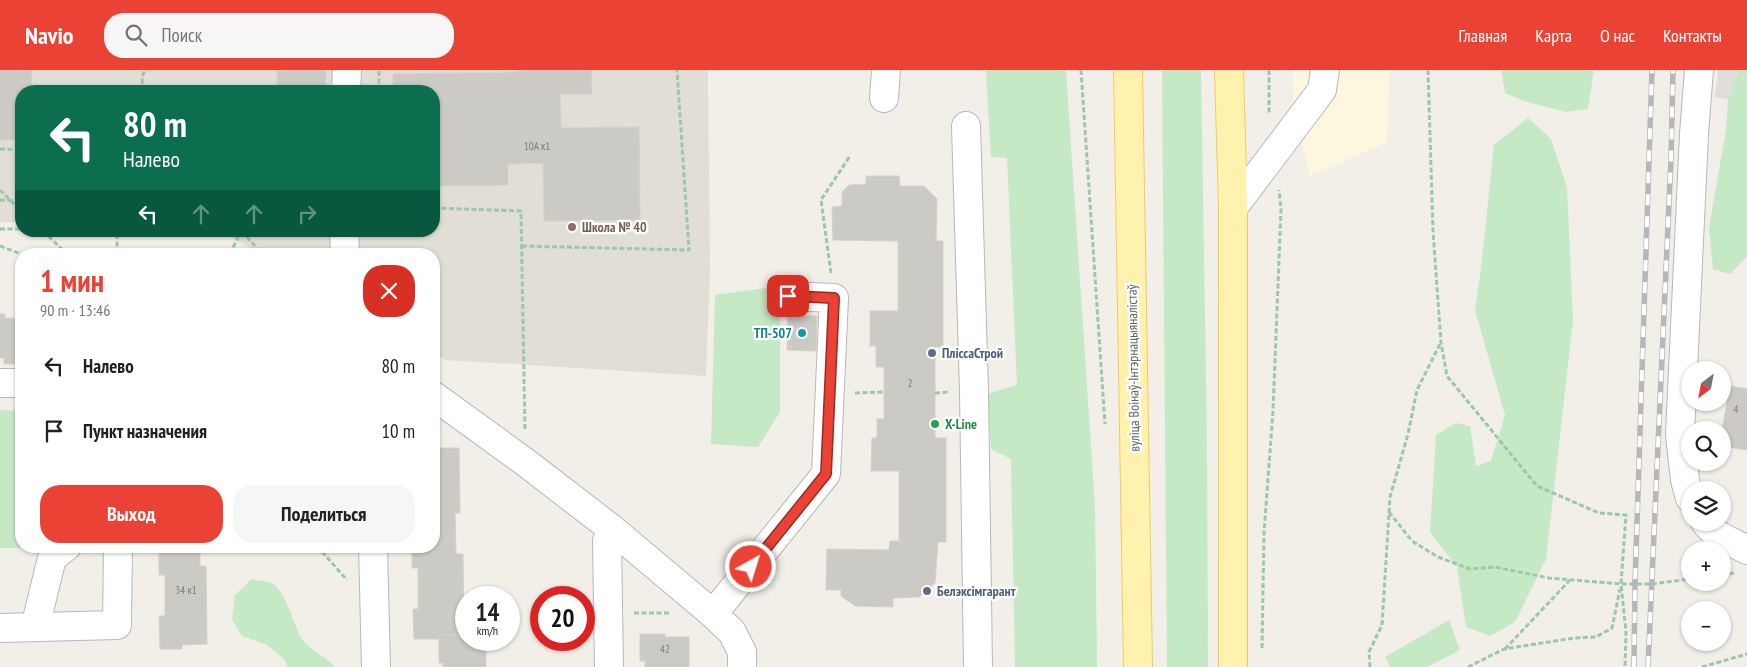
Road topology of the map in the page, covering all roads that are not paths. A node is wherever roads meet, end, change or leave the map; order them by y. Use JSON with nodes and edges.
{"nodes":[{"id":1,"x":347,"y":70,"type":"edge"},
{"id":2,"x":886,"y":70,"type":"edge"},
{"id":3,"x":1128,"y":70,"type":"edge"},
{"id":4,"x":1229,"y":70,"type":"edge"},
{"id":5,"x":1325,"y":70,"type":"edge"},
{"id":6,"x":1699,"y":70,"type":"edge"},
{"id":7,"x":346,"y":85,"type":"edge"},
{"id":8,"x":884,"y":98,"type":"dead end"},
{"id":9,"x":966,"y":126,"type":"dead end"},
{"id":10,"x":1234,"y":208,"type":"junction"},
{"id":11,"x":788,"y":296,"type":"dead end"},
{"id":12,"x":0,"y":383,"type":"edge"},
{"id":13,"x":15,"y":383,"type":"edge"},
{"id":14,"x":440,"y":400,"type":"edge"},
{"id":15,"x":1685,"y":481,"type":"edge"},
{"id":16,"x":612,"y":529,"type":"junction"},
{"id":17,"x":1713,"y":531,"type":"edge"},
{"id":18,"x":1747,"y":550,"type":"edge"},
{"id":19,"x":58,"y":553,"type":"edge"},
{"id":20,"x":118,"y":553,"type":"edge"},
{"id":21,"x":373,"y":553,"type":"edge"},
{"id":22,"x":713,"y":614,"type":"junction"},
{"id":23,"x":35,"y":627,"type":"junction"},
{"id":24,"x":0,"y":628,"type":"edge"},
{"id":25,"x":745,"y":666,"type":"edge"},
{"id":26,"x":376,"y":667,"type":"edge"},
{"id":27,"x":609,"y":667,"type":"edge"},
{"id":28,"x":978,"y":667,"type":"edge"},
{"id":29,"x":1138,"y":667,"type":"edge"},
{"id":30,"x":1232,"y":667,"type":"edge"}],
"edges":[{"from":1,"to":7,"type":"street"},
{"from":2,"to":8,"type":"street"},
{"from":3,"to":29,"type":"main road","name":"вуліца Воінаў-Інтэрнацыяналістаў"},
{"from":4,"to":10,"type":"main road"},
{"from":5,"to":10,"type":"street"},
{"from":6,"to":15,"type":"street"},
{"from":9,"to":28,"type":"street"},
{"from":10,"to":30,"type":"main road"},
{"from":11,"to":22,"type":"street"},
{"from":12,"to":13,"type":"street"},
{"from":14,"to":16,"type":"street"},
{"from":16,"to":22,"type":"street"},
{"from":16,"to":27,"type":"street"},
{"from":17,"to":18,"type":"street"},
{"from":19,"to":23,"type":"street"},
{"from":20,"to":23,"type":"street"},
{"from":21,"to":26,"type":"street"},
{"from":22,"to":25,"type":"street"},
{"from":23,"to":24,"type":"street"}]}
